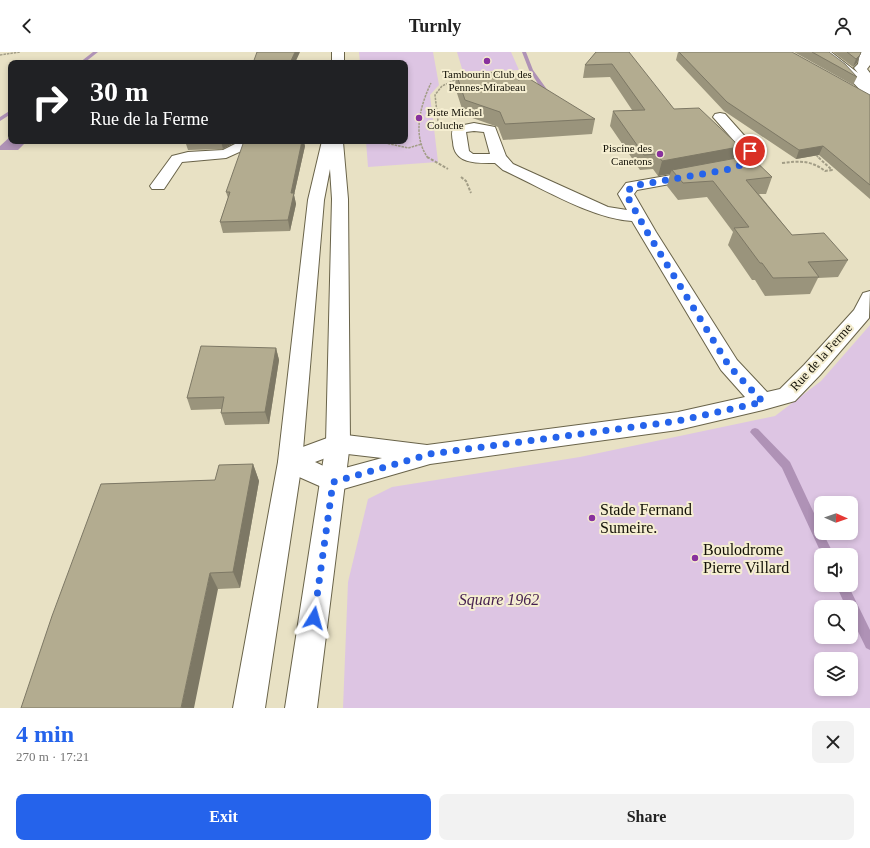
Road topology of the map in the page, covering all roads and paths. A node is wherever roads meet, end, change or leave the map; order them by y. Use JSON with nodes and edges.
{"nodes":[{"id":1,"x":20,"y":52,"type":"edge"},
{"id":2,"x":824,"y":52,"type":"edge"},
{"id":3,"x":866,"y":52,"type":"edge"},
{"id":4,"x":0,"y":56,"type":"edge"},
{"id":5,"x":867,"y":67,"type":"edge"},
{"id":6,"x":870,"y":82,"type":"edge"},
{"id":7,"x":850,"y":90,"type":"edge"},
{"id":8,"x":870,"y":93,"type":"edge"},
{"id":9,"x":870,"y":101,"type":"edge"},
{"id":10,"x":720,"y":117,"type":"dead end"},
{"id":11,"x":246,"y":144,"type":"edge"},
{"id":12,"x":328,"y":144,"type":"edge"},
{"id":13,"x":336,"y":144,"type":"edge"},
{"id":14,"x":390,"y":144,"type":"edge"},
{"id":15,"x":422,"y":144,"type":"dead end"},
{"id":16,"x":812,"y":150,"type":"edge"},
{"id":17,"x":499,"y":158,"type":"dead end"},
{"id":18,"x":782,"y":163,"type":"dead end"},
{"id":19,"x":158,"y":186,"type":"dead end"},
{"id":20,"x":638,"y":216,"type":"junction"},
{"id":21,"x":867,"y":309,"type":"edge"},
{"id":22,"x":763,"y":402,"type":"junction"},
{"id":23,"x":338,"y":443,"type":"junction"},
{"id":24,"x":430,"y":454,"type":"junction"},
{"id":25,"x":290,"y":462,"type":"junction"},
{"id":26,"x":333,"y":482,"type":"junction"},
{"id":27,"x":249,"y":708,"type":"edge"},
{"id":28,"x":301,"y":708,"type":"edge"}],
"edges":[{"from":1,"to":4,"type":"path"},
{"from":2,"to":8,"type":"main road"},
{"from":3,"to":5,"type":"main road"},
{"from":5,"to":6,"type":"main road"},
{"from":7,"to":9,"type":"main road"},
{"from":10,"to":20,"type":"main road"},
{"from":11,"to":19,"type":"main road"},
{"from":12,"to":25,"type":"main road"},
{"from":13,"to":23,"type":"main road"},
{"from":14,"to":15,"type":"path"},
{"from":16,"to":18,"type":"path"},
{"from":17,"to":20,"type":"main road"},
{"from":20,"to":22,"type":"main road"},
{"from":21,"to":22,"type":"main road","name":"Rue de la Ferme"},
{"from":22,"to":24,"type":"main road","name":"Rue de la Ferme"},
{"from":23,"to":24,"type":"main road","name":"Rue de la Ferme"},
{"from":23,"to":25,"type":"main road","name":"Rue de la Ferme"},
{"from":23,"to":26,"type":"main road"},
{"from":24,"to":26,"type":"main road","name":"Rue de la Ferme"},
{"from":25,"to":26,"type":"main road"},
{"from":25,"to":27,"type":"main road"},
{"from":26,"to":28,"type":"main road"}]}
